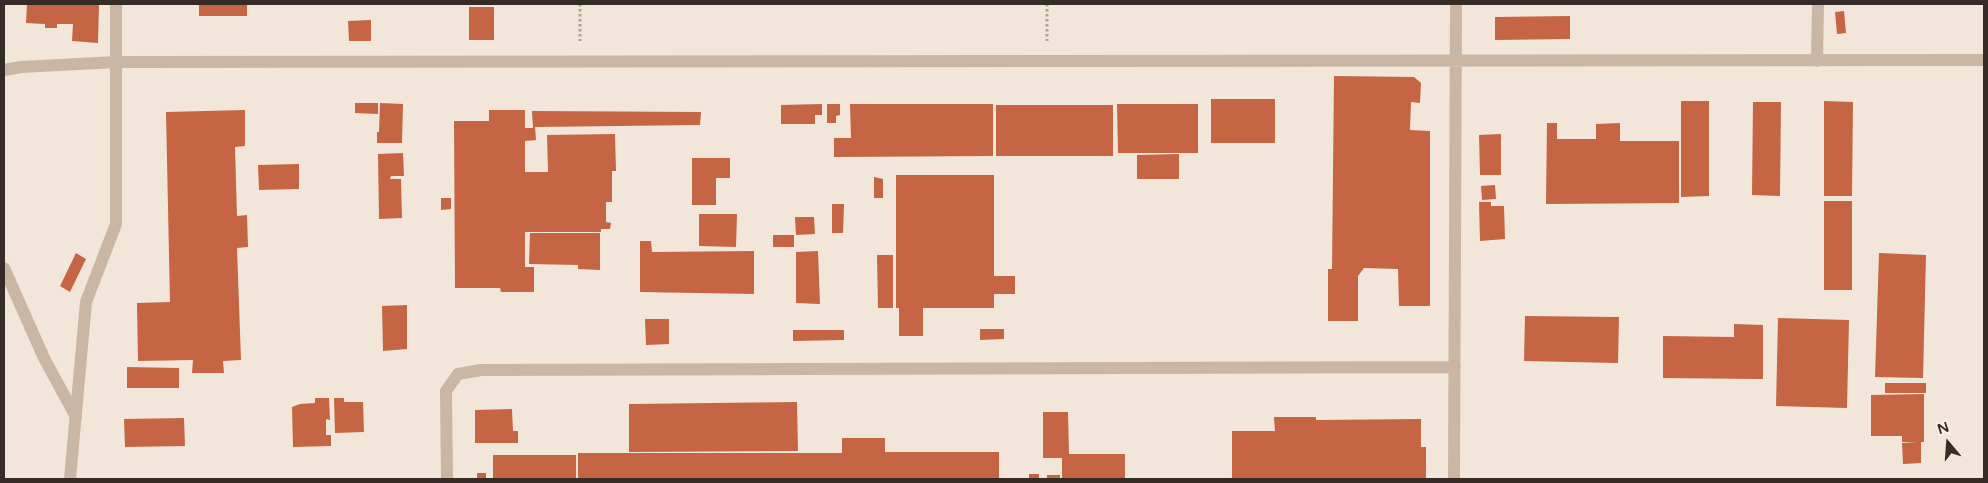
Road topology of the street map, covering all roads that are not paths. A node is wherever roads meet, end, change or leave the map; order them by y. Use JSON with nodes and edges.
{"nodes":[{"id":1,"x":116,"y":4,"type":"edge"},
{"id":2,"x":1456,"y":4,"type":"edge"},
{"id":3,"x":1818,"y":4,"type":"edge"},
{"id":4,"x":1984,"y":60,"type":"edge"},
{"id":5,"x":1817,"y":61,"type":"junction"},
{"id":6,"x":116,"y":62,"type":"junction"},
{"id":7,"x":1456,"y":62,"type":"junction"},
{"id":8,"x":4,"y":70,"type":"edge"},
{"id":9,"x":4,"y":268,"type":"edge"},
{"id":10,"x":1455,"y":367,"type":"junction"},
{"id":11,"x":76,"y":417,"type":"junction"},
{"id":12,"x":70,"y":479,"type":"edge"},
{"id":13,"x":447,"y":479,"type":"edge"},
{"id":14,"x":1454,"y":479,"type":"edge"}],
"edges":[{"from":1,"to":6,"type":"street"},
{"from":2,"to":7,"type":"street"},
{"from":3,"to":5,"type":"street"},
{"from":4,"to":5,"type":"street"},
{"from":5,"to":7,"type":"street"},
{"from":6,"to":7,"type":"street"},
{"from":6,"to":8,"type":"street"},
{"from":6,"to":11,"type":"street"},
{"from":7,"to":10,"type":"street"},
{"from":9,"to":11,"type":"street"},
{"from":10,"to":13,"type":"street"},
{"from":10,"to":14,"type":"street"},
{"from":11,"to":12,"type":"street"}]}
